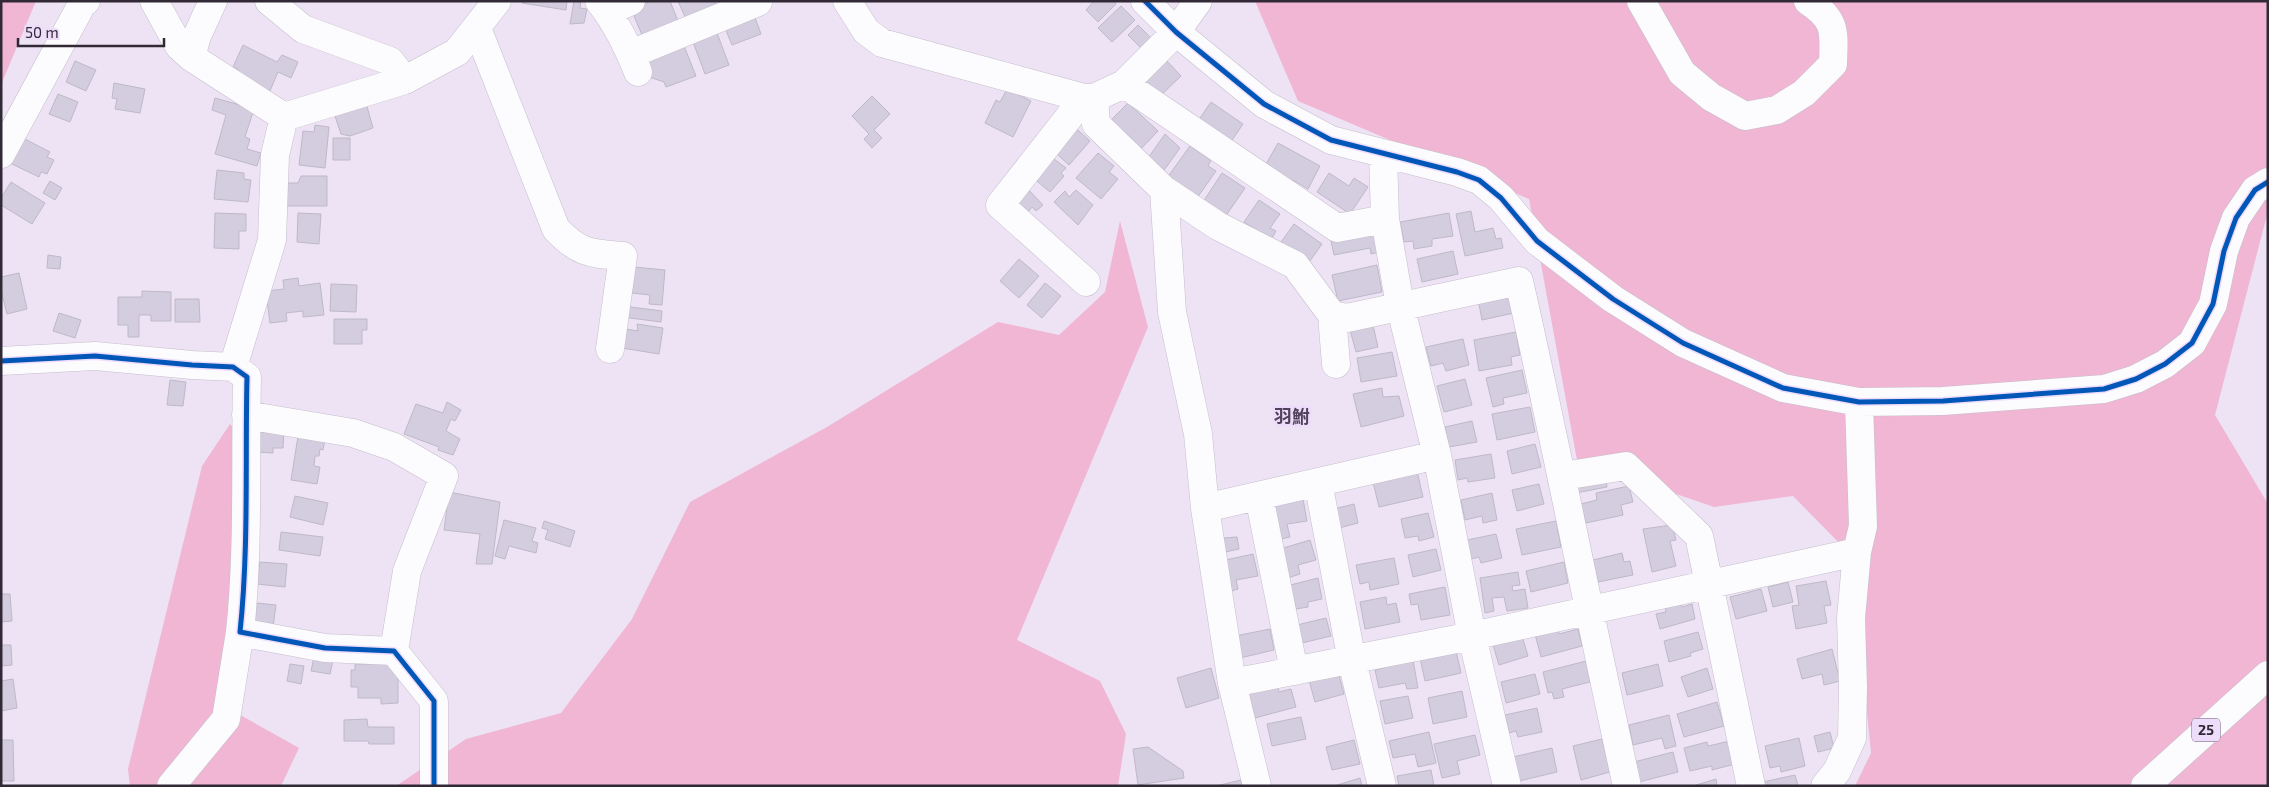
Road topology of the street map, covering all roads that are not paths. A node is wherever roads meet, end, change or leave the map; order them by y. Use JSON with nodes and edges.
{"nodes":[{"id":1,"x":86,"y":1,"type":"edge"},
{"id":2,"x":154,"y":1,"type":"edge"},
{"id":3,"x":213,"y":1,"type":"edge"},
{"id":4,"x":269,"y":1,"type":"edge"},
{"id":5,"x":497,"y":1,"type":"edge"},
{"id":6,"x":847,"y":1,"type":"edge"},
{"id":7,"x":1145,"y":1,"type":"edge"},
{"id":8,"x":1198,"y":1,"type":"edge"},
{"id":9,"x":1641,"y":1,"type":"edge"},
{"id":10,"x":1808,"y":1,"type":"edge"},
{"id":11,"x":758,"y":2,"type":"edge"},
{"id":12,"x":612,"y":5,"type":"edge"},
{"id":13,"x":476,"y":28,"type":"junction"},
{"id":14,"x":1176,"y":32,"type":"junction"},
{"id":15,"x":191,"y":57,"type":"junction"},
{"id":16,"x":405,"y":80,"type":"junction"},
{"id":17,"x":1124,"y":84,"type":"junction"},
{"id":18,"x":1089,"y":98,"type":"junction"},
{"id":19,"x":284,"y":118,"type":"junction"},
{"id":20,"x":1,"y":154,"type":"edge"},
{"id":21,"x":1383,"y":154,"type":"junction"},
{"id":22,"x":2268,"y":182,"type":"edge"},
{"id":23,"x":1164,"y":190,"type":"junction"},
{"id":24,"x":1385,"y":219,"type":"junction"},
{"id":25,"x":1086,"y":282,"type":"dead end"},
{"id":26,"x":1400,"y":305,"type":"junction"},
{"id":27,"x":1332,"y":315,"type":"junction"},
{"id":28,"x":610,"y":349,"type":"dead end"},
{"id":29,"x":1,"y":361,"type":"edge"},
{"id":30,"x":1336,"y":364,"type":"dead end"},
{"id":31,"x":233,"y":367,"type":"junction"},
{"id":32,"x":1859,"y":402,"type":"junction"},
{"id":33,"x":246,"y":415,"type":"junction"},
{"id":34,"x":1437,"y":455,"type":"junction"},
{"id":35,"x":1563,"y":476,"type":"junction"},
{"id":36,"x":1318,"y":482,"type":"junction"},
{"id":37,"x":1259,"y":496,"type":"junction"},
{"id":38,"x":1205,"y":508,"type":"junction"},
{"id":39,"x":1858,"y":552,"type":"junction"},
{"id":40,"x":1709,"y":584,"type":"junction"},
{"id":41,"x":1589,"y":612,"type":"junction"},
{"id":42,"x":240,"y":632,"type":"junction"},
{"id":43,"x":1472,"y":636,"type":"junction"},
{"id":44,"x":394,"y":651,"type":"junction"},
{"id":45,"x":1352,"y":661,"type":"junction"},
{"id":46,"x":1294,"y":672,"type":"junction"},
{"id":47,"x":2268,"y":675,"type":"edge"},
{"id":48,"x":1232,"y":683,"type":"junction"},
{"id":49,"x":171,"y":786,"type":"edge"},
{"id":50,"x":434,"y":786,"type":"edge"},
{"id":51,"x":1257,"y":786,"type":"edge"},
{"id":52,"x":1382,"y":786,"type":"edge"},
{"id":53,"x":1507,"y":786,"type":"edge"},
{"id":54,"x":1627,"y":786,"type":"edge"},
{"id":55,"x":1751,"y":786,"type":"edge"},
{"id":56,"x":1825,"y":786,"type":"edge"},
{"id":57,"x":2145,"y":786,"type":"edge"}],
"edges":[{"from":1,"to":20,"type":"street"},
{"from":2,"to":15,"type":"street"},
{"from":3,"to":15,"type":"street"},
{"from":4,"to":16,"type":"street"},
{"from":5,"to":13,"type":"street"},
{"from":6,"to":18,"type":"street"},
{"from":7,"to":14,"type":"street"},
{"from":8,"to":14,"type":"street"},
{"from":9,"to":10,"type":"street"},
{"from":11,"to":12,"type":"street"},
{"from":13,"to":16,"type":"street"},
{"from":13,"to":28,"type":"street"},
{"from":14,"to":17,"type":"street"},
{"from":14,"to":21,"type":"street"},
{"from":15,"to":19,"type":"street"},
{"from":16,"to":19,"type":"street"},
{"from":17,"to":18,"type":"street"},
{"from":17,"to":24,"type":"street"},
{"from":18,"to":23,"type":"street"},
{"from":18,"to":25,"type":"street"},
{"from":19,"to":31,"type":"street"},
{"from":21,"to":24,"type":"street"},
{"from":21,"to":32,"type":"street"},
{"from":22,"to":32,"type":"street"},
{"from":23,"to":27,"type":"street"},
{"from":23,"to":38,"type":"street"},
{"from":24,"to":26,"type":"street"},
{"from":26,"to":27,"type":"street"},
{"from":26,"to":34,"type":"street"},
{"from":26,"to":35,"type":"street"},
{"from":27,"to":30,"type":"street"},
{"from":29,"to":31,"type":"street"},
{"from":31,"to":33,"type":"street"},
{"from":32,"to":39,"type":"street"},
{"from":33,"to":42,"type":"street"},
{"from":33,"to":44,"type":"street"},
{"from":34,"to":36,"type":"street"},
{"from":34,"to":43,"type":"street"},
{"from":35,"to":40,"type":"street"},
{"from":35,"to":41,"type":"street"},
{"from":36,"to":37,"type":"street"},
{"from":36,"to":45,"type":"street"},
{"from":37,"to":38,"type":"street"},
{"from":37,"to":46,"type":"street"},
{"from":38,"to":48,"type":"street"},
{"from":39,"to":40,"type":"street"},
{"from":39,"to":56,"type":"street"},
{"from":40,"to":41,"type":"street"},
{"from":40,"to":55,"type":"street"},
{"from":41,"to":43,"type":"street"},
{"from":41,"to":54,"type":"street"},
{"from":42,"to":44,"type":"street"},
{"from":42,"to":49,"type":"street"},
{"from":43,"to":45,"type":"street"},
{"from":43,"to":53,"type":"street"},
{"from":44,"to":50,"type":"street"},
{"from":45,"to":46,"type":"street"},
{"from":45,"to":52,"type":"street"},
{"from":46,"to":48,"type":"street"},
{"from":47,"to":57,"type":"street","number":"25"},
{"from":48,"to":51,"type":"street"}]}
